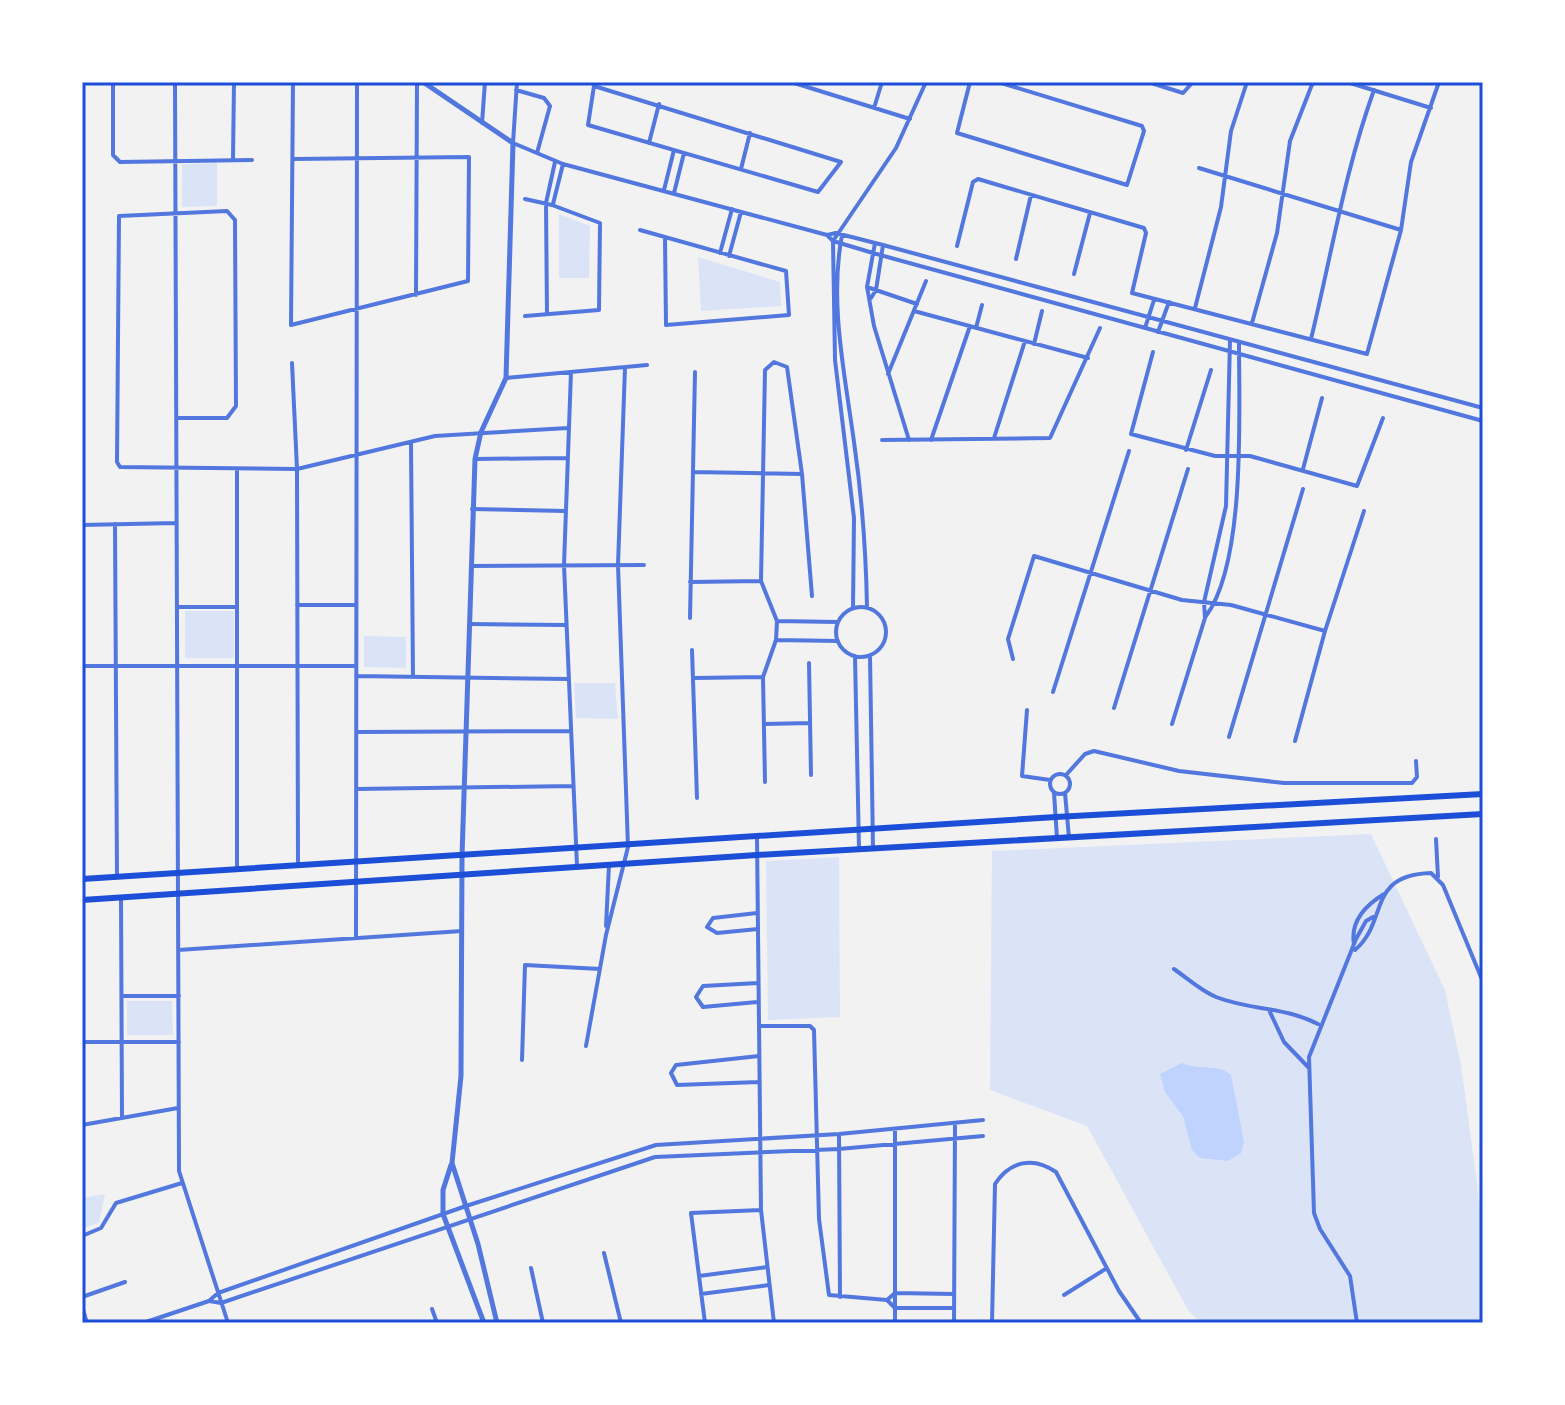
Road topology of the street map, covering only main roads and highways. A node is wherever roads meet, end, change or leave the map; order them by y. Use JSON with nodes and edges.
{"nodes":[{"id":1,"x":1483,"y":794,"type":"edge"},
{"id":2,"x":1483,"y":814,"type":"edge"},
{"id":3,"x":82,"y":879,"type":"edge"},
{"id":4,"x":82,"y":900,"type":"edge"}],
"edges":[{"from":1,"to":3,"type":"main road"},
{"from":2,"to":4,"type":"main road"}]}
